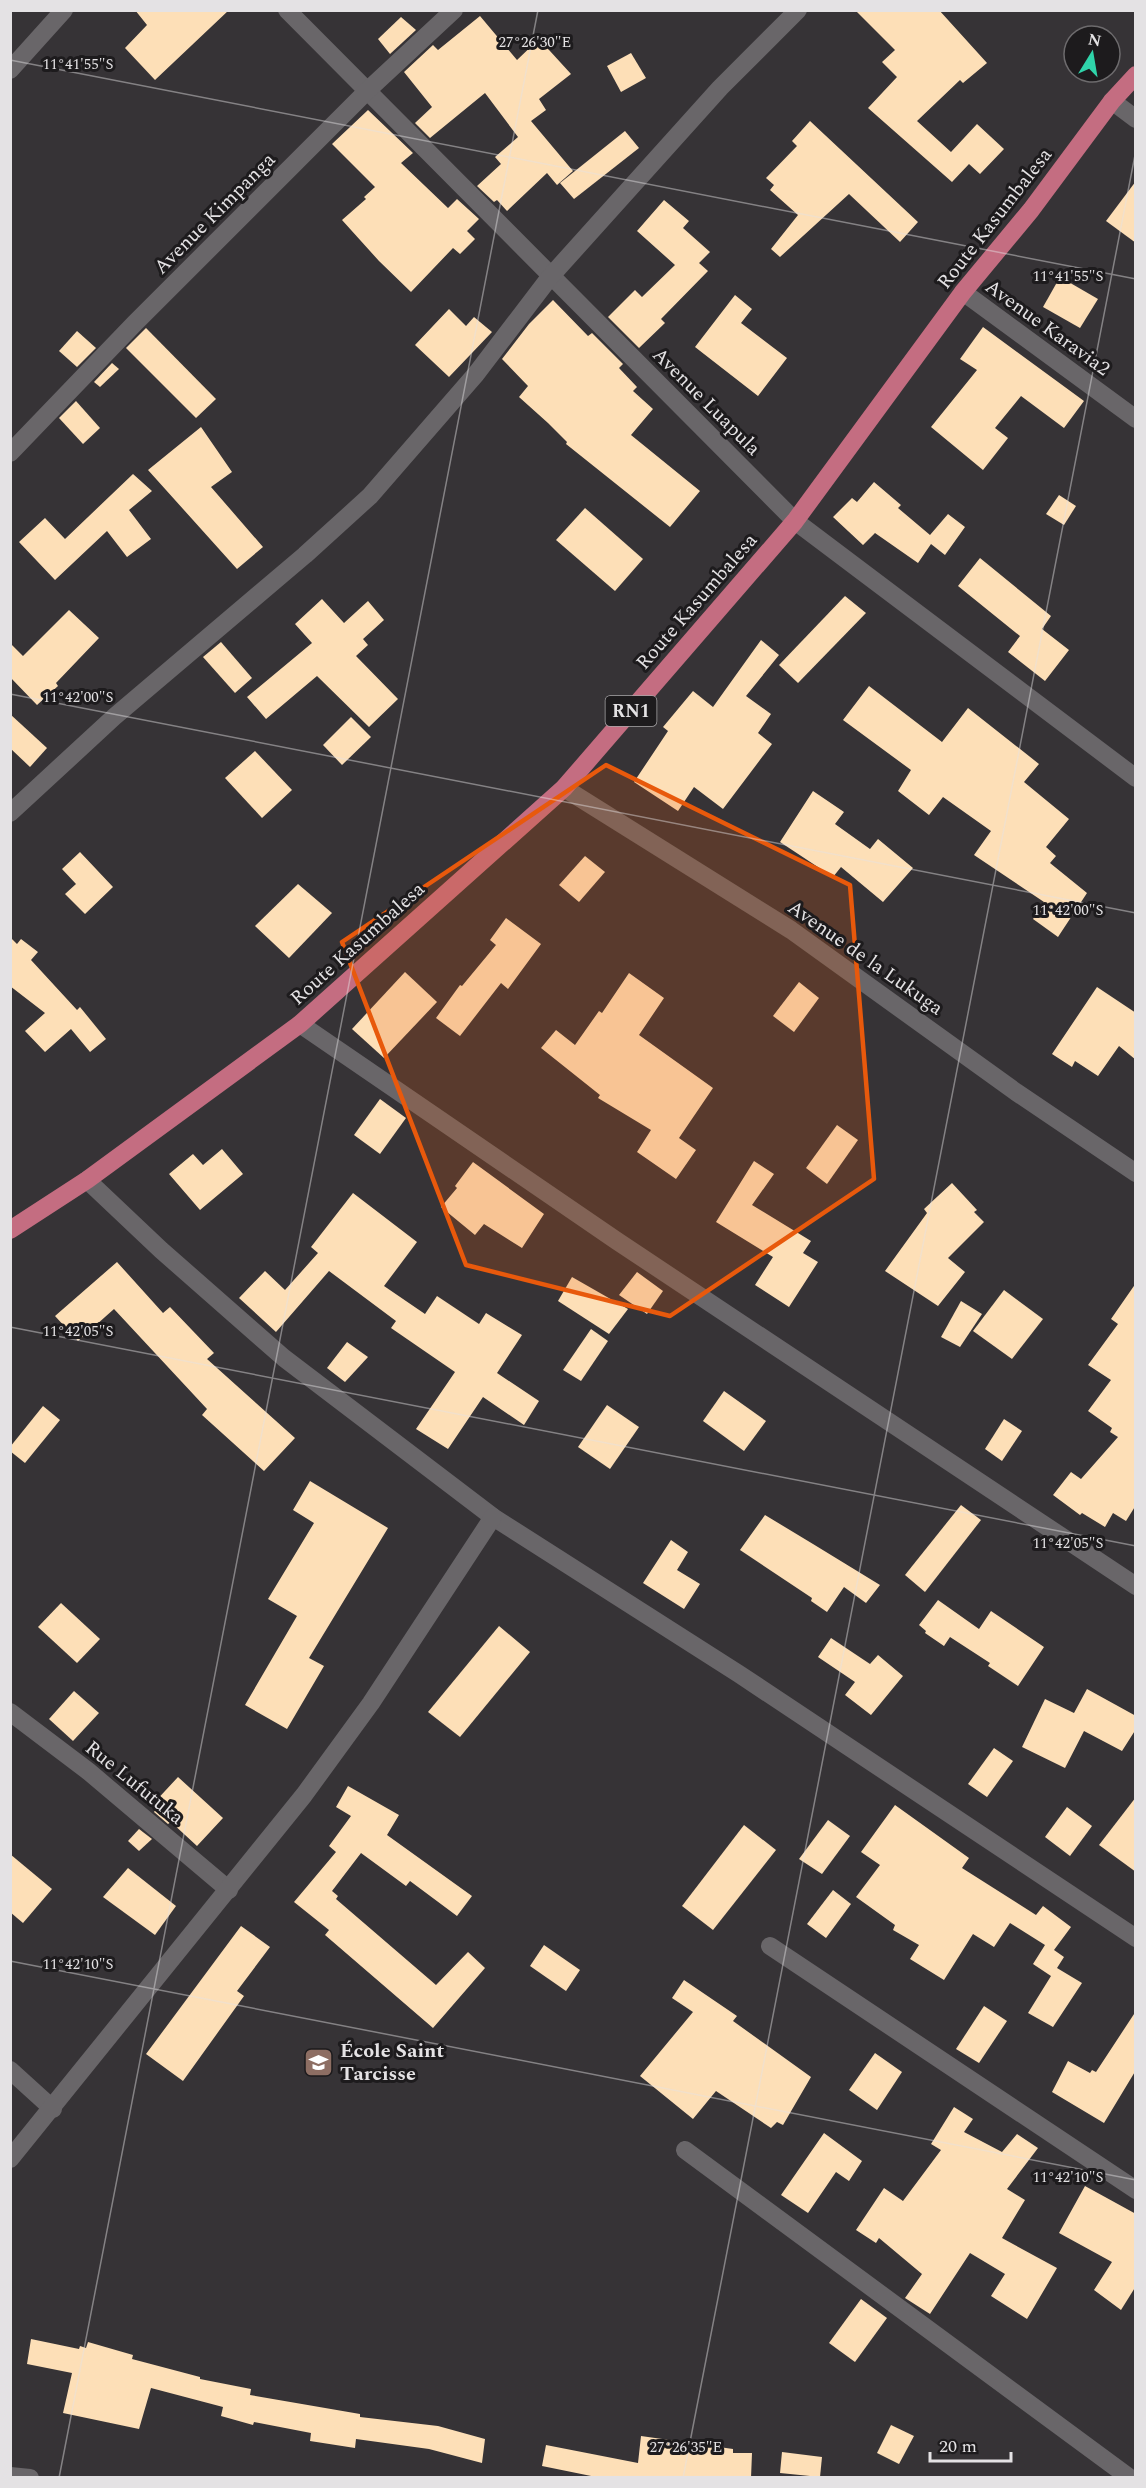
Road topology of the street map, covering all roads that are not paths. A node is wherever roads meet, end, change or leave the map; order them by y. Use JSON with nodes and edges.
{"nodes":[{"id":1,"x":64,"y":10,"type":"edge"},
{"id":2,"x":287,"y":10,"type":"edge"},
{"id":3,"x":454,"y":10,"type":"edge"},
{"id":4,"x":798,"y":10,"type":"edge"},
{"id":5,"x":10,"y":70,"type":"edge"},
{"id":6,"x":1136,"y":75,"type":"edge"},
{"id":7,"x":368,"y":90,"type":"junction"},
{"id":8,"x":1112,"y":101,"type":"junction"},
{"id":9,"x":1136,"y":119,"type":"edge"},
{"id":10,"x":550,"y":277,"type":"junction"},
{"id":11,"x":963,"y":292,"type":"junction"},
{"id":12,"x":1136,"y":419,"type":"edge"},
{"id":13,"x":10,"y":453,"type":"edge"},
{"id":14,"x":795,"y":521,"type":"junction"},
{"id":15,"x":1136,"y":778,"type":"edge"},
{"id":16,"x":564,"y":788,"type":"junction"},
{"id":17,"x":10,"y":813,"type":"edge"},
{"id":18,"x":300,"y":1024,"type":"junction"},
{"id":19,"x":1136,"y":1173,"type":"edge"},
{"id":20,"x":87,"y":1180,"type":"junction"},
{"id":21,"x":10,"y":1230,"type":"edge"},
{"id":22,"x":493,"y":1517,"type":"junction"},
{"id":23,"x":1136,"y":1586,"type":"edge"},
{"id":24,"x":10,"y":1712,"type":"edge"},
{"id":25,"x":229,"y":1890,"type":"junction"},
{"id":26,"x":1136,"y":1938,"type":"edge"},
{"id":27,"x":770,"y":1946,"type":"dead end"},
{"id":28,"x":10,"y":2070,"type":"edge"},
{"id":29,"x":53,"y":2109,"type":"junction"},
{"id":30,"x":686,"y":2150,"type":"dead end"},
{"id":31,"x":10,"y":2159,"type":"edge"},
{"id":32,"x":1136,"y":2190,"type":"edge"},
{"id":33,"x":10,"y":2476,"type":"edge"},
{"id":34,"x":30,"y":2478,"type":"edge"},
{"id":35,"x":1130,"y":2478,"type":"edge"}],
"edges":[{"from":1,"to":5,"type":"street"},
{"from":2,"to":7,"type":"street","name":"Avenue Luapula"},
{"from":3,"to":7,"type":"street","name":"Avenue Kimpanga"},
{"from":4,"to":10,"type":"street"},
{"from":6,"to":8,"type":"highway","name":"Route Kasumbalesa","number":"RN1"},
{"from":7,"to":10,"type":"street","name":"Avenue Luapula"},
{"from":7,"to":13,"type":"street","name":"Avenue Kimpanga"},
{"from":8,"to":9,"type":"street"},
{"from":8,"to":11,"type":"highway","name":"Route Kasumbalesa","number":"RN1"},
{"from":10,"to":14,"type":"street","name":"Avenue Luapula"},
{"from":10,"to":17,"type":"street"},
{"from":11,"to":12,"type":"street","name":"Avenue Karavia2"},
{"from":11,"to":14,"type":"highway","name":"Route Kasumbalesa","number":"RN1"},
{"from":14,"to":15,"type":"street","name":"Avenue Luapula"},
{"from":14,"to":16,"type":"highway","name":"Route Kasumbalesa","number":"RN1"},
{"from":16,"to":18,"type":"highway","name":"Route Kasumbalesa","number":"RN1"},
{"from":16,"to":19,"type":"street","name":"Avenue de la Lukuga"},
{"from":18,"to":20,"type":"highway","name":"Route Kasumbalesa","number":"RN1"},
{"from":18,"to":23,"type":"street"},
{"from":20,"to":21,"type":"highway","name":"Route Kasumbalesa","number":"RN1"},
{"from":20,"to":22,"type":"street"},
{"from":22,"to":25,"type":"street"},
{"from":22,"to":26,"type":"street"},
{"from":24,"to":25,"type":"street","name":"Rue Lufutuka"},
{"from":25,"to":29,"type":"street"},
{"from":27,"to":32,"type":"street"},
{"from":28,"to":29,"type":"street"},
{"from":29,"to":31,"type":"street"},
{"from":30,"to":35,"type":"street"},
{"from":33,"to":34,"type":"street"}]}
